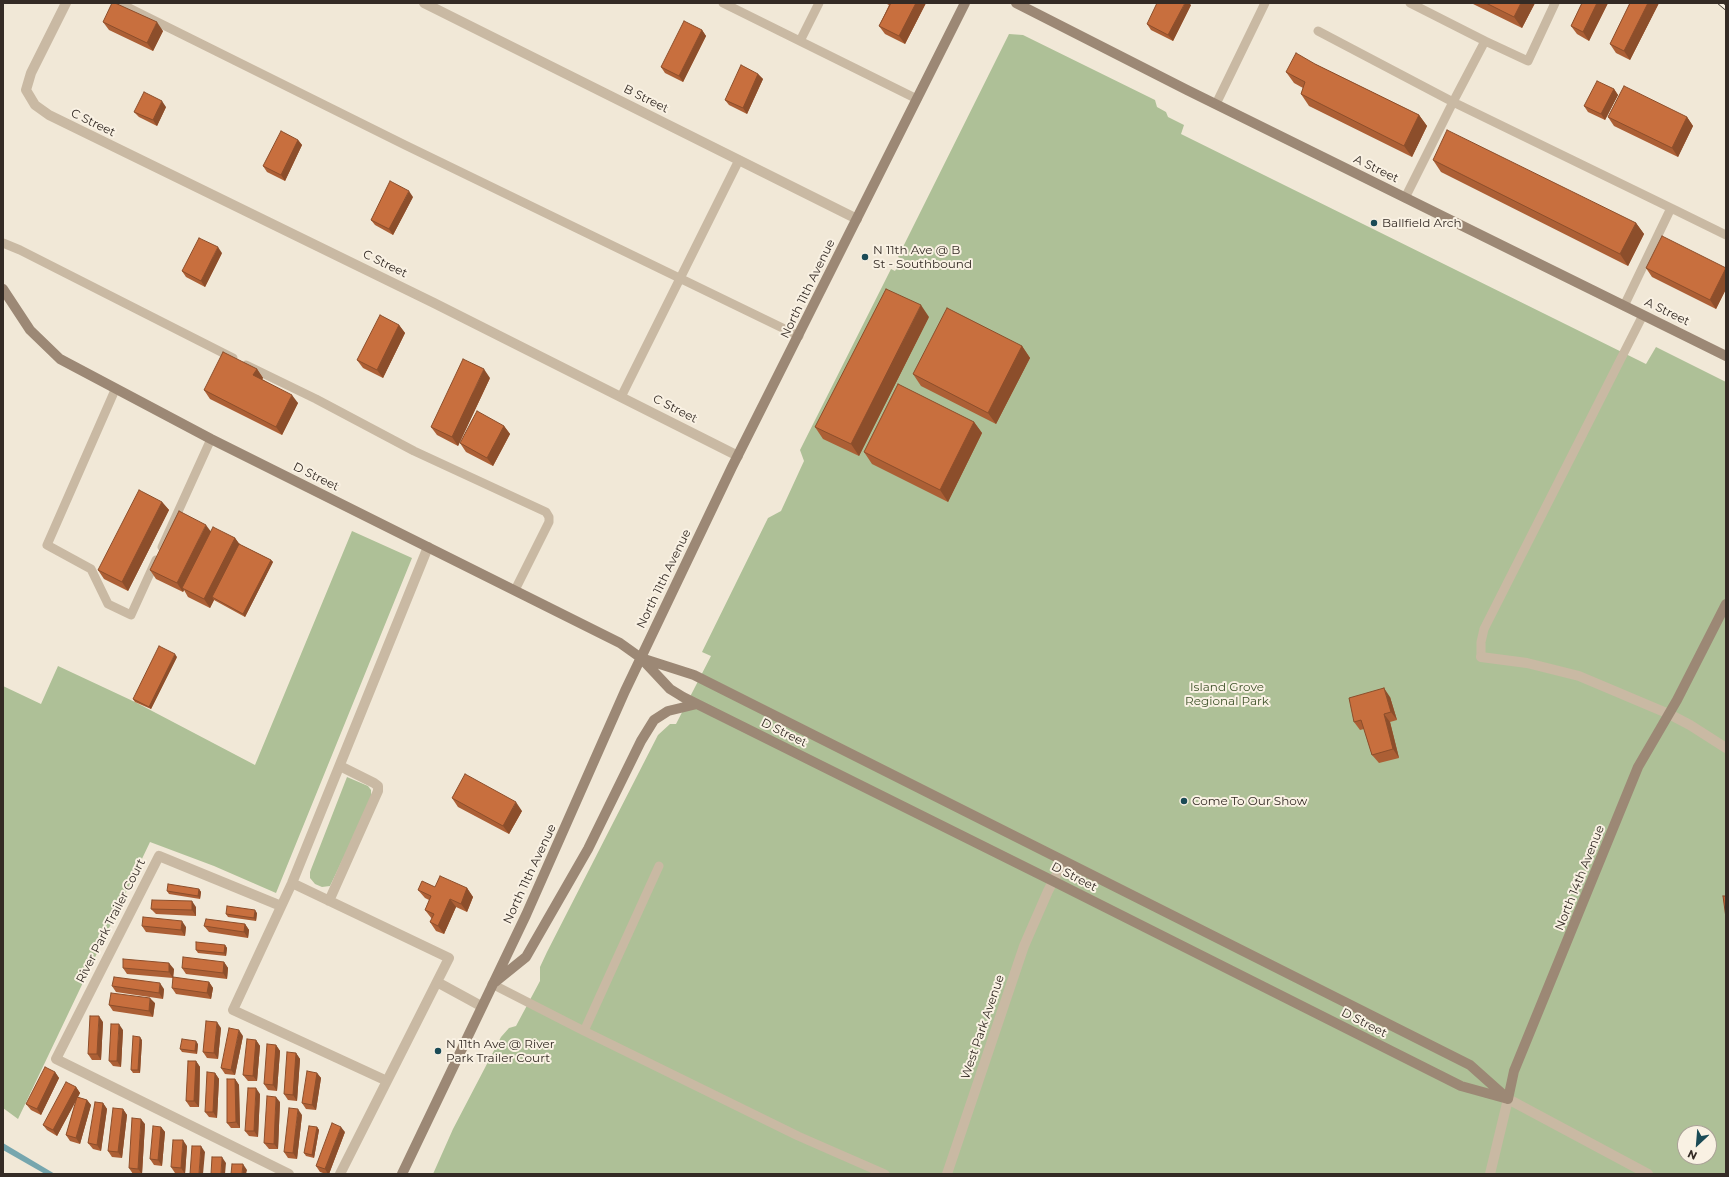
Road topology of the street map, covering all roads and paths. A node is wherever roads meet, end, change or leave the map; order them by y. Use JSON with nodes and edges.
{"nodes":[{"id":1,"x":66,"y":3,"type":"edge"},
{"id":2,"x":119,"y":3,"type":"edge"},
{"id":3,"x":424,"y":3,"type":"edge"},
{"id":4,"x":723,"y":3,"type":"edge"},
{"id":5,"x":819,"y":3,"type":"edge"},
{"id":6,"x":965,"y":3,"type":"edge"},
{"id":7,"x":1016,"y":3,"type":"edge"},
{"id":8,"x":1265,"y":3,"type":"edge"},
{"id":9,"x":1410,"y":3,"type":"edge"},
{"id":10,"x":1555,"y":3,"type":"edge"},
{"id":11,"x":1318,"y":32,"type":"dead end"},
{"id":12,"x":1485,"y":40,"type":"junction"},
{"id":13,"x":800,"y":41,"type":"junction"},
{"id":14,"x":917,"y":99,"type":"junction"},
{"id":15,"x":1453,"y":102,"type":"junction"},
{"id":16,"x":1216,"y":104,"type":"junction"},
{"id":17,"x":739,"y":160,"type":"junction"},
{"id":18,"x":1405,"y":198,"type":"junction"},
{"id":19,"x":1671,"y":208,"type":"junction"},
{"id":20,"x":857,"y":218,"type":"junction"},
{"id":21,"x":1726,"y":235,"type":"edge"},
{"id":22,"x":3,"y":243,"type":"edge"},
{"id":23,"x":679,"y":278,"type":"junction"},
{"id":24,"x":3,"y":289,"type":"edge"},
{"id":25,"x":1624,"y":306,"type":"junction"},
{"id":26,"x":1643,"y":315,"type":"junction"},
{"id":27,"x":799,"y":336,"type":"junction"},
{"id":28,"x":1726,"y":356,"type":"edge"},
{"id":29,"x":115,"y":390,"type":"junction"},
{"id":30,"x":621,"y":397,"type":"junction"},
{"id":31,"x":211,"y":439,"type":"junction"},
{"id":32,"x":738,"y":456,"type":"junction"},
{"id":33,"x":428,"y":547,"type":"junction"},
{"id":34,"x":515,"y":590,"type":"junction"},
{"id":35,"x":1726,"y":604,"type":"edge"},
{"id":36,"x":1481,"y":656,"type":"joint"},
{"id":37,"x":641,"y":658,"type":"junction"},
{"id":38,"x":697,"y":704,"type":"junction"},
{"id":39,"x":1669,"y":714,"type":"junction"},
{"id":40,"x":1726,"y":748,"type":"edge"},
{"id":41,"x":340,"y":766,"type":"junction"},
{"id":42,"x":1064,"y":862,"type":"junction"},
{"id":43,"x":659,"y":866,"type":"dead end"},
{"id":44,"x":1053,"y":881,"type":"junction"},
{"id":45,"x":292,"y":883,"type":"junction"},
{"id":46,"x":329,"y":901,"type":"junction"},
{"id":47,"x":281,"y":906,"type":"junction"},
{"id":48,"x":437,"y":982,"type":"junction"},
{"id":49,"x":492,"y":984,"type":"junction"},
{"id":50,"x":481,"y":1006,"type":"junction"},
{"id":51,"x":584,"y":1031,"type":"junction"},
{"id":52,"x":387,"y":1081,"type":"junction"},
{"id":53,"x":1508,"y":1099,"type":"junction"},
{"id":54,"x":289,"y":1174,"type":"edge"},
{"id":55,"x":340,"y":1174,"type":"edge"},
{"id":56,"x":402,"y":1174,"type":"edge"},
{"id":57,"x":885,"y":1174,"type":"edge"},
{"id":58,"x":947,"y":1174,"type":"edge"},
{"id":59,"x":1490,"y":1174,"type":"edge"},
{"id":60,"x":1648,"y":1174,"type":"edge"}],
"edges":[{"from":1,"to":30,"type":"street","name":"C Street"},
{"from":2,"to":23,"type":"lane"},
{"from":3,"to":17,"type":"street","name":"B Street"},
{"from":4,"to":13,"type":"lane"},
{"from":5,"to":13,"type":"lane"},
{"from":6,"to":14,"type":"street","name":"North 11th Avenue"},
{"from":7,"to":16,"type":"street","name":"A Street"},
{"from":8,"to":16,"type":"lane"},
{"from":9,"to":12,"type":"lane"},
{"from":10,"to":12,"type":"lane"},
{"from":11,"to":15,"type":"lane"},
{"from":12,"to":15,"type":"lane"},
{"from":13,"to":14,"type":"lane"},
{"from":14,"to":20,"type":"street","name":"North 11th Avenue"},
{"from":15,"to":18,"type":"lane"},
{"from":15,"to":19,"type":"lane"},
{"from":16,"to":18,"type":"street","name":"A Street"},
{"from":17,"to":20,"type":"street","name":"B Street"},
{"from":17,"to":23,"type":"lane"},
{"from":18,"to":25,"type":"street","name":"A Street"},
{"from":19,"to":21,"type":"lane"},
{"from":19,"to":25,"type":"lane"},
{"from":20,"to":27,"type":"street","name":"North 11th Avenue"},
{"from":22,"to":34,"type":"lane"},
{"from":23,"to":27,"type":"lane"},
{"from":23,"to":30,"type":"lane"},
{"from":24,"to":29,"type":"street","name":"D Street"},
{"from":25,"to":26,"type":"street","name":"A Street"},
{"from":26,"to":28,"type":"street","name":"A Street"},
{"from":26,"to":36,"type":"lane"},
{"from":27,"to":32,"type":"street","name":"North 11th Avenue"},
{"from":29,"to":31,"type":"street","name":"D Street"},
{"from":29,"to":31,"type":"lane"},
{"from":30,"to":32,"type":"street","name":"C Street"},
{"from":31,"to":33,"type":"street","name":"D Street"},
{"from":32,"to":37,"type":"street","name":"North 11th Avenue"},
{"from":33,"to":34,"type":"street","name":"D Street"},
{"from":33,"to":41,"type":"street"},
{"from":34,"to":37,"type":"street","name":"D Street"},
{"from":35,"to":39,"type":"street","name":"North 14th Avenue"},
{"from":36,"to":39,"type":"street"},
{"from":37,"to":38,"type":"street","name":"D Street"},
{"from":37,"to":42,"type":"street","name":"D Street"},
{"from":37,"to":49,"type":"street","name":"North 11th Avenue"},
{"from":38,"to":44,"type":"street","name":"D Street"},
{"from":38,"to":49,"type":"street"},
{"from":39,"to":40,"type":"street"},
{"from":39,"to":53,"type":"street","name":"North 14th Avenue"},
{"from":41,"to":45,"type":"street"},
{"from":41,"to":46,"type":"street"},
{"from":42,"to":44,"type":"street","name":"West Park Avenue"},
{"from":42,"to":53,"type":"street","name":"D Street"},
{"from":43,"to":51,"type":"lane"},
{"from":44,"to":53,"type":"street","name":"D Street"},
{"from":44,"to":58,"type":"street","name":"West Park Avenue"},
{"from":45,"to":46,"type":"street"},
{"from":45,"to":47,"type":"street"},
{"from":46,"to":48,"type":"street"},
{"from":47,"to":52,"type":"street"},
{"from":47,"to":54,"type":"street","name":"River Park Trailer Court"},
{"from":48,"to":50,"type":"street"},
{"from":48,"to":52,"type":"street"},
{"from":49,"to":50,"type":"street","name":"North 11th Avenue"},
{"from":49,"to":51,"type":"lane"},
{"from":50,"to":56,"type":"street","name":"North 11th Avenue"},
{"from":51,"to":57,"type":"lane"},
{"from":52,"to":55,"type":"street"},
{"from":53,"to":59,"type":"street","name":"North 14th Avenue"},
{"from":53,"to":60,"type":"street","name":"D Street"}]}
